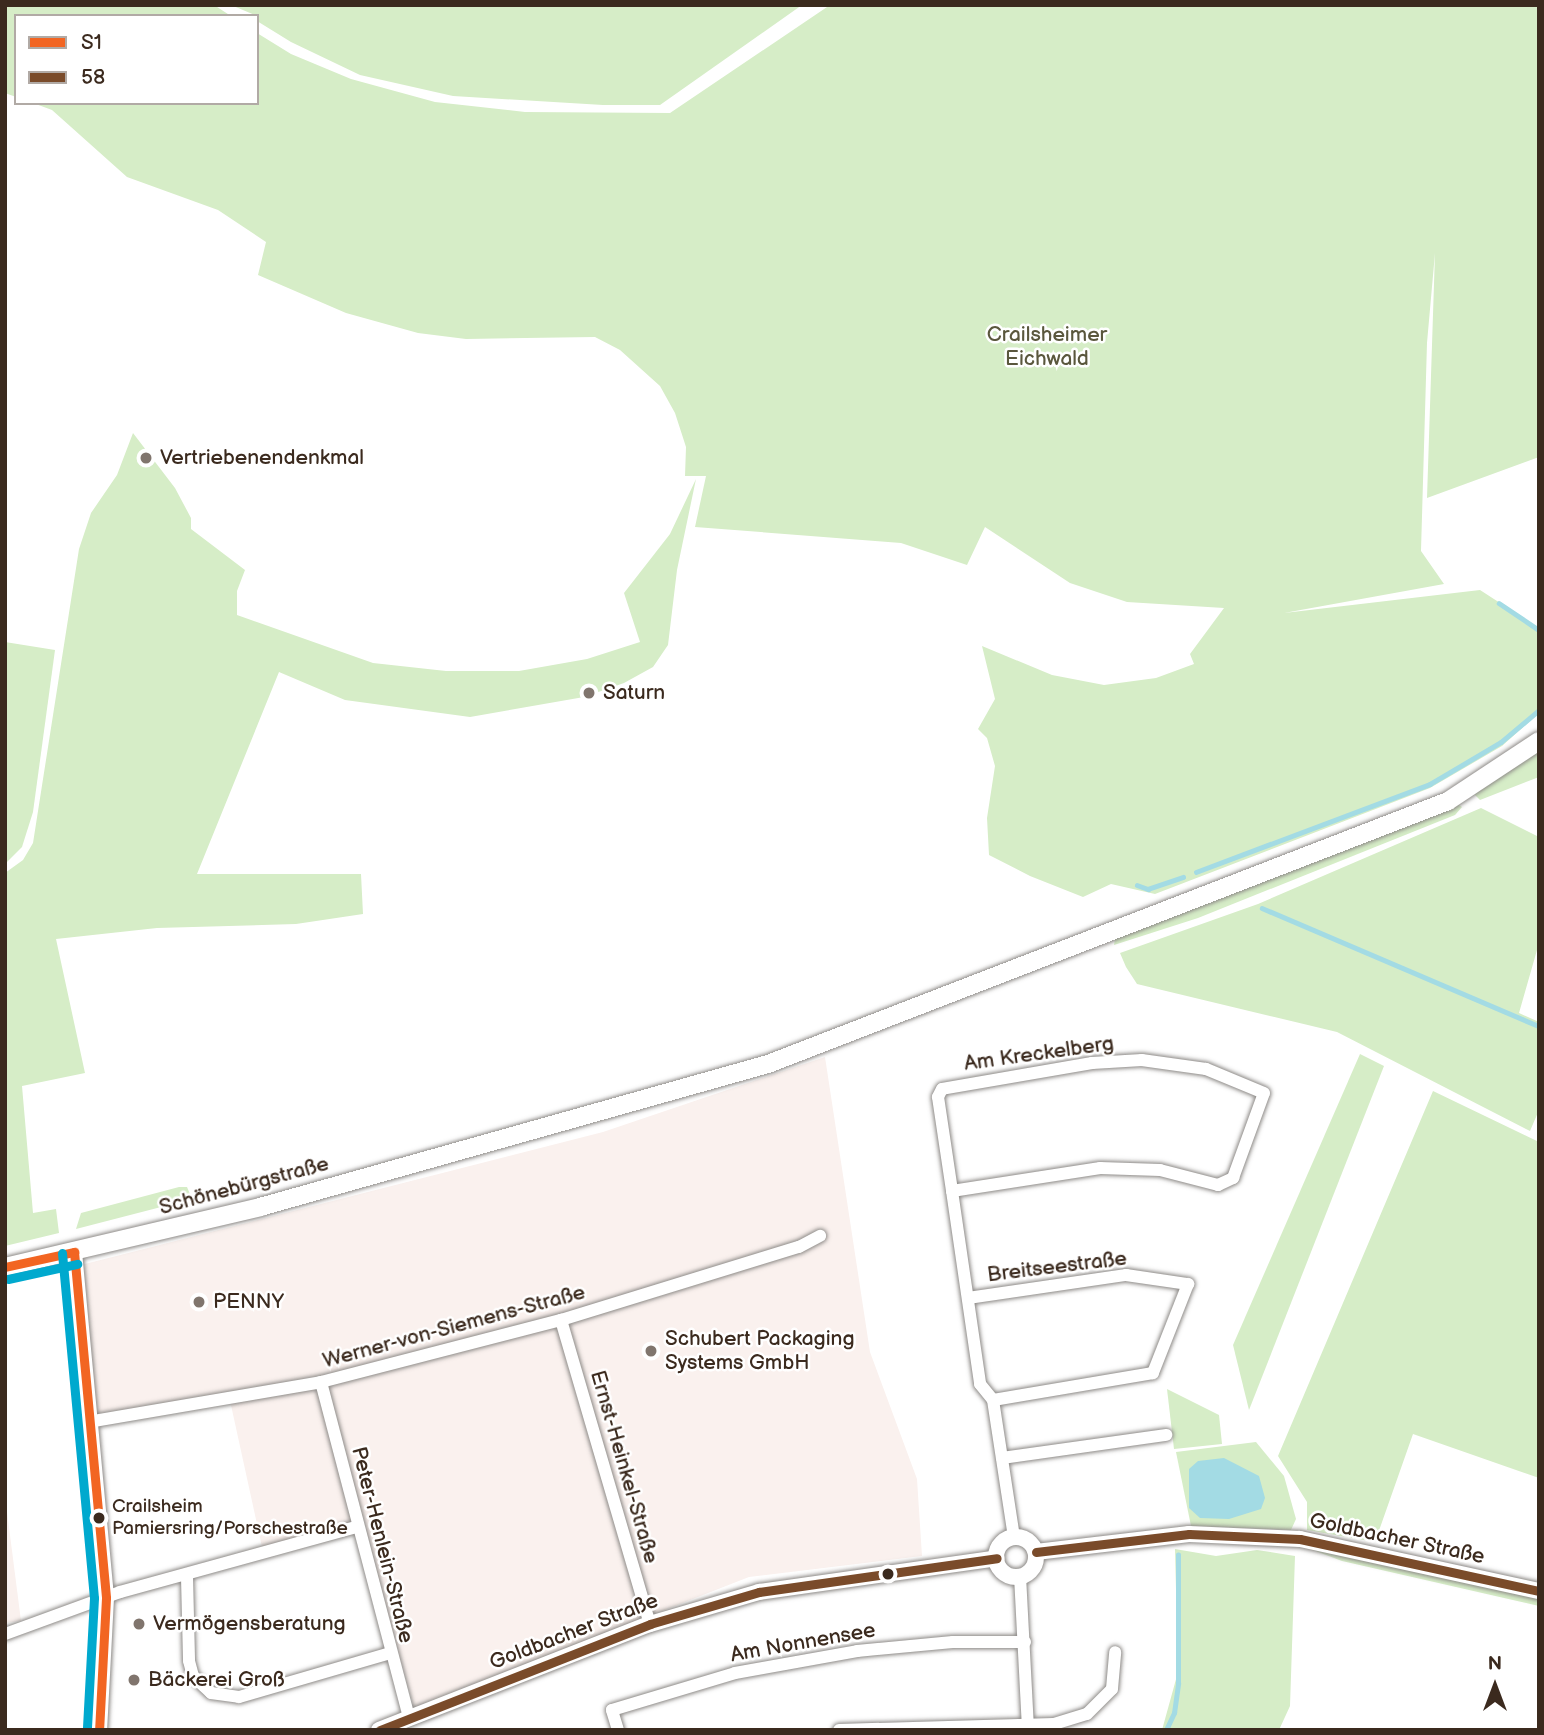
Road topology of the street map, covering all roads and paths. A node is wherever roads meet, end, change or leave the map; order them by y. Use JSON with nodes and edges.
{"nodes":[{"id":1,"x":1539,"y":741,"type":"edge"},
{"id":2,"x":952,"y":1191,"type":"junction"},
{"id":3,"x":820,"y":1236,"type":"dead end"},
{"id":4,"x":74,"y":1252,"type":"junction"},
{"id":5,"x":5,"y":1268,"type":"edge"},
{"id":6,"x":968,"y":1298,"type":"junction"},
{"id":7,"x":561,"y":1320,"type":"junction"},
{"id":8,"x":321,"y":1382,"type":"junction"},
{"id":9,"x":993,"y":1400,"type":"junction"},
{"id":10,"x":88,"y":1422,"type":"junction"},
{"id":11,"x":1166,"y":1435,"type":"dead end"},
{"id":12,"x":1002,"y":1458,"type":"junction"},
{"id":13,"x":356,"y":1527,"type":"junction"},
{"id":14,"x":1014,"y":1537,"type":"junction"},
{"id":15,"x":1036,"y":1552,"type":"junction"},
{"id":16,"x":997,"y":1558,"type":"junction"},
{"id":17,"x":1020,"y":1576,"type":"junction"},
{"id":18,"x":187,"y":1577,"type":"junction"},
{"id":19,"x":1539,"y":1591,"type":"edge"},
{"id":20,"x":106,"y":1598,"type":"junction"},
{"id":21,"x":650,"y":1625,"type":"junction"},
{"id":22,"x":5,"y":1634,"type":"edge"},
{"id":23,"x":1025,"y":1642,"type":"junction"},
{"id":24,"x":1115,"y":1651,"type":"dead end"},
{"id":25,"x":390,"y":1653,"type":"junction"},
{"id":26,"x":409,"y":1717,"type":"junction"},
{"id":27,"x":1028,"y":1727,"type":"edge"},
{"id":28,"x":99,"y":1730,"type":"edge"},
{"id":29,"x":379,"y":1730,"type":"edge"},
{"id":30,"x":618,"y":1730,"type":"edge"},
{"id":31,"x":839,"y":1730,"type":"edge"}],
"edges":[{"from":1,"to":4,"type":"main road","name":"Schönebürgstraße"},
{"from":2,"to":2,"type":"street","name":"Am Kreckelberg"},
{"from":2,"to":6,"type":"street"},
{"from":3,"to":7,"type":"street","name":"Werner-von-Siemens-Straße"},
{"from":4,"to":5,"type":"main road","name":"Schönebürgstraße"},
{"from":4,"to":10,"type":"street"},
{"from":6,"to":9,"type":"street"},
{"from":6,"to":9,"type":"street","name":"Breitseestraße"},
{"from":7,"to":8,"type":"street","name":"Werner-von-Siemens-Straße"},
{"from":7,"to":21,"type":"street","name":"Ernst-Heinkel-Straße"},
{"from":8,"to":10,"type":"street","name":"Werner-von-Siemens-Straße"},
{"from":8,"to":13,"type":"street","name":"Peter-Henlein-Straße"},
{"from":9,"to":12,"type":"street"},
{"from":10,"to":20,"type":"street"},
{"from":11,"to":12,"type":"street"},
{"from":12,"to":14,"type":"street"},
{"from":13,"to":18,"type":"street"},
{"from":13,"to":25,"type":"street","name":"Peter-Henlein-Straße"},
{"from":14,"to":15,"type":"street"},
{"from":14,"to":16,"type":"street"},
{"from":15,"to":17,"type":"street"},
{"from":15,"to":19,"type":"street","name":"Goldbacher Straße"},
{"from":16,"to":17,"type":"street"},
{"from":16,"to":21,"type":"street","name":"Goldbacher Straße"},
{"from":17,"to":23,"type":"street"},
{"from":18,"to":20,"type":"street"},
{"from":18,"to":25,"type":"street"},
{"from":20,"to":22,"type":"street"},
{"from":20,"to":28,"type":"street"},
{"from":21,"to":26,"type":"street","name":"Goldbacher Straße"},
{"from":23,"to":27,"type":"street"},
{"from":23,"to":30,"type":"street","name":"Am Nonnensee"},
{"from":24,"to":27,"type":"street"},
{"from":25,"to":26,"type":"street","name":"Peter-Henlein-Straße"},
{"from":26,"to":29,"type":"street","name":"Goldbacher Straße"},
{"from":27,"to":31,"type":"street"}]}
